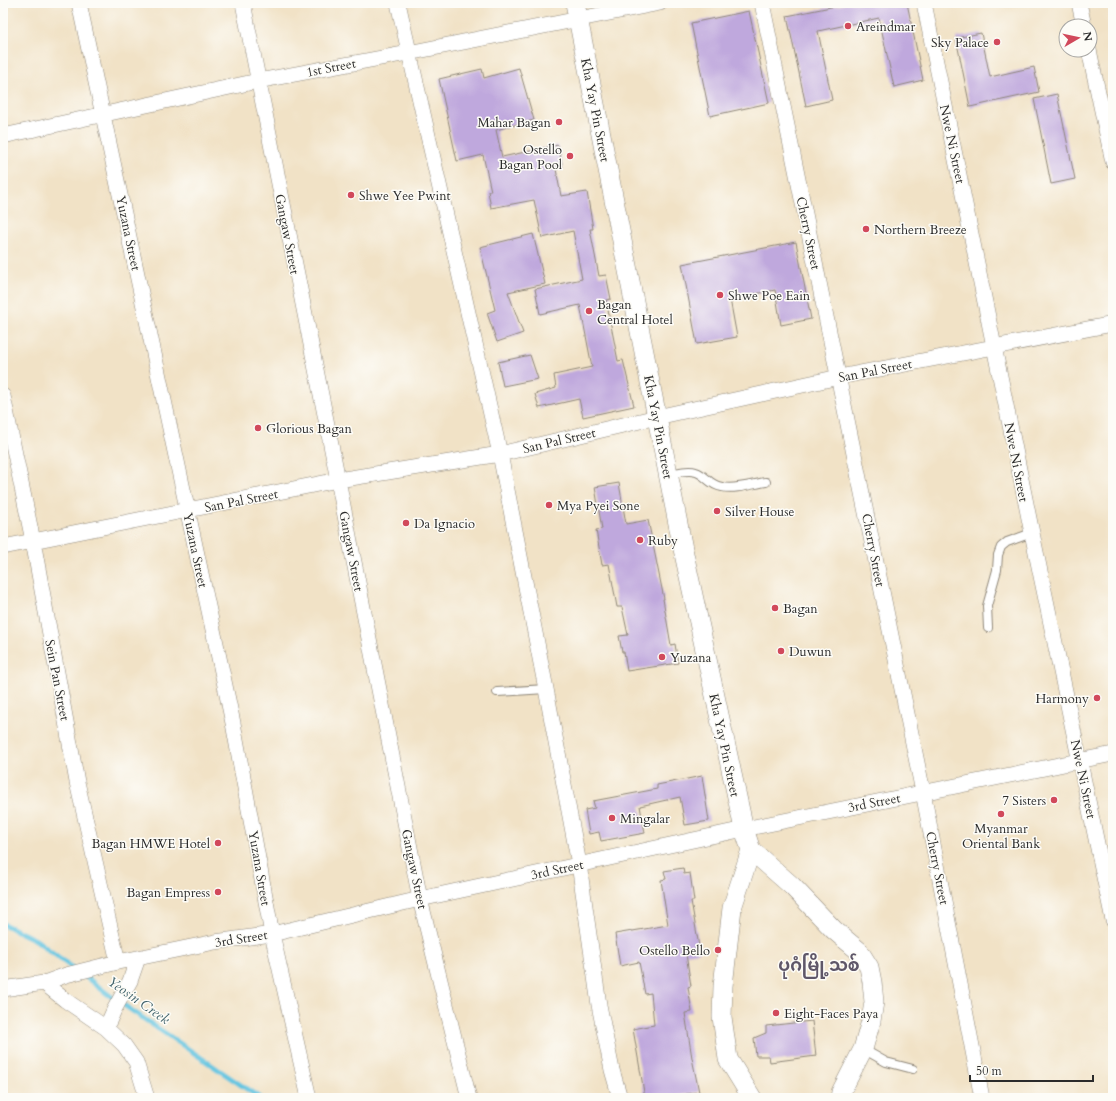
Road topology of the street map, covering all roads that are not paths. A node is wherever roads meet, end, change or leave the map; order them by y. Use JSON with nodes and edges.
{"nodes":[{"id":1,"x":79,"y":3,"type":"edge"},
{"id":2,"x":243,"y":3,"type":"edge"},
{"id":3,"x":398,"y":3,"type":"edge"},
{"id":4,"x":660,"y":3,"type":"edge"},
{"id":5,"x":762,"y":3,"type":"edge"},
{"id":6,"x":924,"y":3,"type":"edge"},
{"id":7,"x":1079,"y":3,"type":"edge"},
{"id":8,"x":576,"y":11,"type":"edge"},
{"id":9,"x":1082,"y":18,"type":"edge"},
{"id":10,"x":408,"y":53,"type":"junction"},
{"id":11,"x":1091,"y":58,"type":"edge"},
{"id":12,"x":258,"y":81,"type":"junction"},
{"id":13,"x":103,"y":115,"type":"junction"},
{"id":14,"x":3,"y":136,"type":"edge"},
{"id":15,"x":1113,"y":162,"type":"edge"},
{"id":16,"x":1113,"y":324,"type":"edge"},
{"id":17,"x":994,"y":347,"type":"junction"},
{"id":18,"x":839,"y":377,"type":"junction"},
{"id":19,"x":3,"y":396,"type":"edge"},
{"id":20,"x":657,"y":417,"type":"junction"},
{"id":21,"x":500,"y":454,"type":"junction"},
{"id":22,"x":668,"y":474,"type":"junction"},
{"id":23,"x":338,"y":480,"type":"junction"},
{"id":24,"x":766,"y":482,"type":"dead end"},
{"id":25,"x":188,"y":510,"type":"junction"},
{"id":26,"x":1032,"y":533,"type":"junction"},
{"id":27,"x":33,"y":540,"type":"junction"},
{"id":28,"x":3,"y":546,"type":"edge"},
{"id":29,"x":988,"y":628,"type":"dead end"},
{"id":30,"x":546,"y":689,"type":"junction"},
{"id":31,"x":497,"y":692,"type":"dead end"},
{"id":32,"x":1113,"y":754,"type":"edge"},
{"id":33,"x":1080,"y":761,"type":"junction"},
{"id":34,"x":923,"y":792,"type":"junction"},
{"id":35,"x":744,"y":829,"type":"junction"},
{"id":36,"x":751,"y":850,"type":"junction"},
{"id":37,"x":579,"y":864,"type":"junction"},
{"id":38,"x":420,"y":898,"type":"junction"},
{"id":39,"x":1113,"y":920,"type":"edge"},
{"id":40,"x":272,"y":934,"type":"junction"},
{"id":41,"x":138,"y":958,"type":"junction"},
{"id":42,"x":118,"y":962,"type":"junction"},
{"id":43,"x":44,"y":983,"type":"junction"},
{"id":44,"x":3,"y":989,"type":"edge"},
{"id":45,"x":106,"y":1028,"type":"junction"},
{"id":46,"x":863,"y":1048,"type":"junction"},
{"id":47,"x":913,"y":1069,"type":"dead end"},
{"id":48,"x":147,"y":1098,"type":"edge"},
{"id":49,"x":310,"y":1098,"type":"edge"},
{"id":50,"x":469,"y":1098,"type":"edge"},
{"id":51,"x":620,"y":1098,"type":"edge"},
{"id":52,"x":752,"y":1098,"type":"edge"},
{"id":53,"x":840,"y":1098,"type":"edge"},
{"id":54,"x":982,"y":1098,"type":"edge"}],
"edges":[{"from":1,"to":13,"type":"street","name":"Yuzana Street"},
{"from":2,"to":12,"type":"street","name":"Gangaw Street"},
{"from":3,"to":10,"type":"street"},
{"from":4,"to":8,"type":"street","name":"1st Street"},
{"from":5,"to":18,"type":"street","name":"Cherry Street"},
{"from":6,"to":17,"type":"street","name":"Nwe Ni Street"},
{"from":7,"to":9,"type":"street"},
{"from":8,"to":10,"type":"street","name":"1st Street"},
{"from":8,"to":20,"type":"street","name":"Kha Yay Pin Street"},
{"from":10,"to":12,"type":"street","name":"1st Street"},
{"from":10,"to":21,"type":"street"},
{"from":11,"to":15,"type":"street"},
{"from":12,"to":13,"type":"street","name":"1st Street"},
{"from":12,"to":23,"type":"street","name":"Gangaw Street"},
{"from":13,"to":14,"type":"street","name":"1st Street"},
{"from":13,"to":25,"type":"street","name":"Yuzana Street"},
{"from":16,"to":17,"type":"street","name":"San Pal Street"},
{"from":17,"to":18,"type":"street","name":"San Pal Street"},
{"from":17,"to":26,"type":"street","name":"Nwe Ni Street"},
{"from":18,"to":20,"type":"street","name":"San Pal Street"},
{"from":18,"to":34,"type":"street","name":"Cherry Street"},
{"from":19,"to":27,"type":"street","name":"Sein Pan Street"},
{"from":20,"to":21,"type":"street","name":"San Pal Street"},
{"from":20,"to":22,"type":"street","name":"Kha Yay Pin Street"},
{"from":21,"to":23,"type":"street","name":"San Pal Street"},
{"from":21,"to":30,"type":"street"},
{"from":22,"to":24,"type":"lane"},
{"from":22,"to":35,"type":"street","name":"Kha Yay Pin Street"},
{"from":23,"to":25,"type":"street","name":"San Pal Street"},
{"from":23,"to":38,"type":"street","name":"Gangaw Street"},
{"from":25,"to":27,"type":"street","name":"San Pal Street"},
{"from":25,"to":40,"type":"street","name":"Yuzana Street"},
{"from":26,"to":29,"type":"lane"},
{"from":26,"to":33,"type":"street","name":"Nwe Ni Street"},
{"from":27,"to":28,"type":"street","name":"San Pal Street"},
{"from":27,"to":42,"type":"street","name":"Sein Pan Street"},
{"from":30,"to":31,"type":"lane"},
{"from":30,"to":37,"type":"street"},
{"from":32,"to":33,"type":"street","name":"3rd Street"},
{"from":33,"to":34,"type":"street","name":"3rd Street"},
{"from":33,"to":39,"type":"street","name":"Nwe Ni Street"},
{"from":34,"to":35,"type":"street","name":"3rd Street"},
{"from":34,"to":54,"type":"street","name":"Cherry Street"},
{"from":35,"to":36,"type":"street","name":"Kha Yay Pin Street"},
{"from":35,"to":37,"type":"street","name":"3rd Street"},
{"from":36,"to":46,"type":"street"},
{"from":36,"to":52,"type":"street"},
{"from":37,"to":38,"type":"street","name":"3rd Street"},
{"from":37,"to":51,"type":"street"},
{"from":38,"to":40,"type":"street","name":"3rd Street"},
{"from":38,"to":50,"type":"street","name":"Gangaw Street"},
{"from":40,"to":41,"type":"street","name":"3rd Street"},
{"from":40,"to":49,"type":"street","name":"Yuzana Street"},
{"from":41,"to":42,"type":"street","name":"3rd Street"},
{"from":41,"to":45,"type":"street"},
{"from":42,"to":43,"type":"street","name":"3rd Street"},
{"from":43,"to":44,"type":"street","name":"3rd Street"},
{"from":43,"to":45,"type":"street"},
{"from":45,"to":48,"type":"street"},
{"from":46,"to":47,"type":"lane"},
{"from":46,"to":53,"type":"street"}]}
